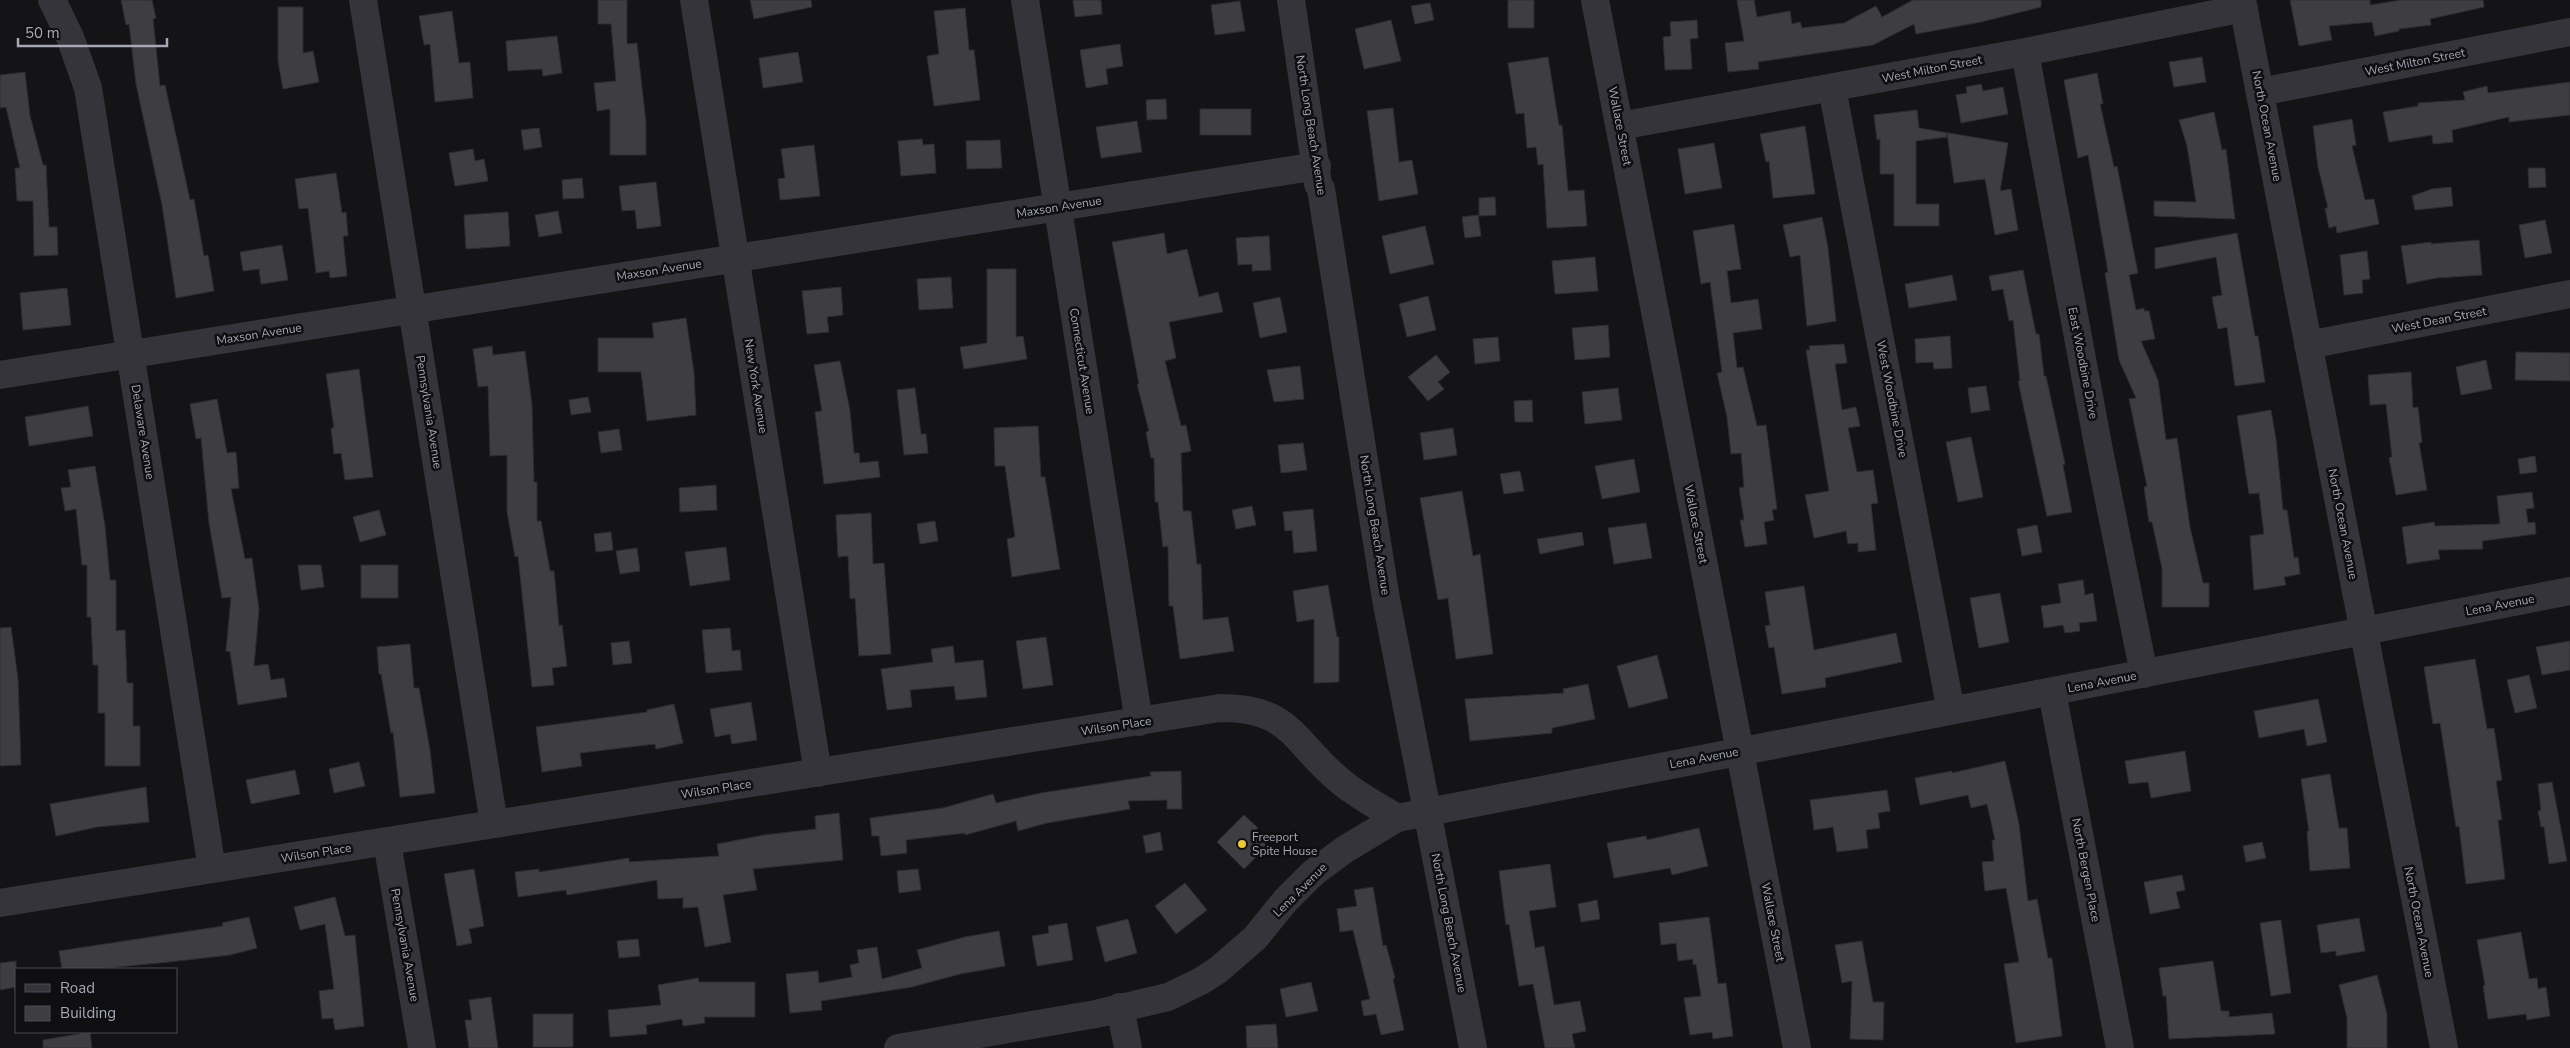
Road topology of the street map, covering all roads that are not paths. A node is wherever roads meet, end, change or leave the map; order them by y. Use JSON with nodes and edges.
{"nodes":[{"id":1,"x":52,"y":0,"type":"edge"},
{"id":2,"x":364,"y":0,"type":"edge"},
{"id":3,"x":694,"y":0,"type":"edge"},
{"id":4,"x":1025,"y":0,"type":"edge"},
{"id":5,"x":1291,"y":0,"type":"edge"},
{"id":6,"x":1595,"y":0,"type":"edge"},
{"id":7,"x":2243,"y":4,"type":"edge"},
{"id":8,"x":2570,"y":32,"type":"edge"},
{"id":9,"x":2025,"y":52,"type":"junction"},
{"id":10,"x":1832,"y":88,"type":"junction"},
{"id":11,"x":2260,"y":92,"type":"junction"},
{"id":12,"x":1620,"y":126,"type":"junction"},
{"id":13,"x":1317,"y":166,"type":"junction"},
{"id":14,"x":1057,"y":207,"type":"junction"},
{"id":15,"x":735,"y":258,"type":"junction"},
{"id":16,"x":2570,"y":294,"type":"edge"},
{"id":17,"x":413,"y":309,"type":"junction"},
{"id":18,"x":2308,"y":345,"type":"junction"},
{"id":19,"x":130,"y":354,"type":"junction"},
{"id":20,"x":0,"y":375,"type":"edge"},
{"id":21,"x":2570,"y":591,"type":"edge"},
{"id":22,"x":2364,"y":631,"type":"junction"},
{"id":23,"x":2144,"y":674,"type":"junction"},
{"id":24,"x":2052,"y":692,"type":"junction"},
{"id":25,"x":1952,"y":711,"type":"junction"},
{"id":26,"x":1139,"y":722,"type":"junction"},
{"id":27,"x":1740,"y":751,"type":"junction"},
{"id":28,"x":818,"y":773,"type":"junction"},
{"id":29,"x":1427,"y":811,"type":"junction"},
{"id":30,"x":1397,"y":818,"type":"junction"},
{"id":31,"x":494,"y":824,"type":"junction"},
{"id":32,"x":387,"y":842,"type":"junction"},
{"id":33,"x":212,"y":869,"type":"junction"},
{"id":34,"x":0,"y":903,"type":"edge"},
{"id":35,"x":1120,"y":1007,"type":"junction"},
{"id":36,"x":422,"y":1048,"type":"edge"},
{"id":37,"x":898,"y":1048,"type":"edge"},
{"id":38,"x":1128,"y":1048,"type":"edge"},
{"id":39,"x":1473,"y":1048,"type":"edge"},
{"id":40,"x":1797,"y":1048,"type":"edge"},
{"id":41,"x":2120,"y":1048,"type":"edge"},
{"id":42,"x":2444,"y":1048,"type":"edge"}],
"edges":[{"from":1,"to":19,"type":"street","name":"Delaware Avenue"},
{"from":2,"to":17,"type":"street","name":"Pennsylvania Avenue"},
{"from":3,"to":15,"type":"street","name":"New York Avenue"},
{"from":4,"to":14,"type":"street","name":"Connecticut Avenue"},
{"from":5,"to":13,"type":"street","name":"North Long Beach Avenue"},
{"from":6,"to":12,"type":"street","name":"Wallace Street"},
{"from":7,"to":9,"type":"street","name":"West Milton Street"},
{"from":7,"to":11,"type":"street","name":"North Ocean Avenue"},
{"from":8,"to":11,"type":"street","name":"West Milton Street"},
{"from":9,"to":10,"type":"street","name":"West Milton Street"},
{"from":9,"to":23,"type":"street","name":"East Woodbine Drive"},
{"from":10,"to":12,"type":"street","name":"West Milton Street"},
{"from":10,"to":25,"type":"street","name":"West Woodbine Drive"},
{"from":11,"to":18,"type":"street","name":"North Ocean Avenue"},
{"from":12,"to":27,"type":"street","name":"Wallace Street"},
{"from":13,"to":14,"type":"street","name":"Maxson Avenue"},
{"from":13,"to":29,"type":"street","name":"North Long Beach Avenue"},
{"from":14,"to":15,"type":"street","name":"Maxson Avenue"},
{"from":14,"to":26,"type":"street","name":"Connecticut Avenue"},
{"from":15,"to":17,"type":"street","name":"Maxson Avenue"},
{"from":15,"to":28,"type":"street","name":"New York Avenue"},
{"from":16,"to":18,"type":"street","name":"West Dean Street"},
{"from":17,"to":19,"type":"street","name":"Maxson Avenue"},
{"from":17,"to":31,"type":"street","name":"Pennsylvania Avenue"},
{"from":18,"to":22,"type":"street","name":"North Ocean Avenue"},
{"from":19,"to":20,"type":"street","name":"Maxson Avenue"},
{"from":19,"to":33,"type":"street","name":"Delaware Avenue"},
{"from":21,"to":22,"type":"street","name":"Lena Avenue"},
{"from":22,"to":23,"type":"street","name":"Lena Avenue"},
{"from":22,"to":42,"type":"street","name":"North Ocean Avenue"},
{"from":23,"to":24,"type":"street","name":"Lena Avenue"},
{"from":24,"to":25,"type":"street","name":"Lena Avenue"},
{"from":24,"to":41,"type":"street","name":"North Bergen Place"},
{"from":25,"to":27,"type":"street","name":"Lena Avenue"},
{"from":26,"to":28,"type":"street","name":"Wilson Place"},
{"from":26,"to":30,"type":"street","name":"Wilson Place"},
{"from":27,"to":29,"type":"street","name":"Lena Avenue"},
{"from":27,"to":40,"type":"street","name":"Wallace Street"},
{"from":28,"to":31,"type":"street","name":"Wilson Place"},
{"from":29,"to":30,"type":"street","name":"Lena Avenue"},
{"from":29,"to":39,"type":"street","name":"North Long Beach Avenue"},
{"from":30,"to":35,"type":"street","name":"Lena Avenue"},
{"from":31,"to":32,"type":"street","name":"Wilson Place"},
{"from":32,"to":33,"type":"street","name":"Wilson Place"},
{"from":32,"to":36,"type":"street","name":"Pennsylvania Avenue"},
{"from":33,"to":34,"type":"street","name":"Wilson Place"},
{"from":35,"to":37,"type":"street","name":"Lena Avenue"},
{"from":35,"to":38,"type":"street"}]}
